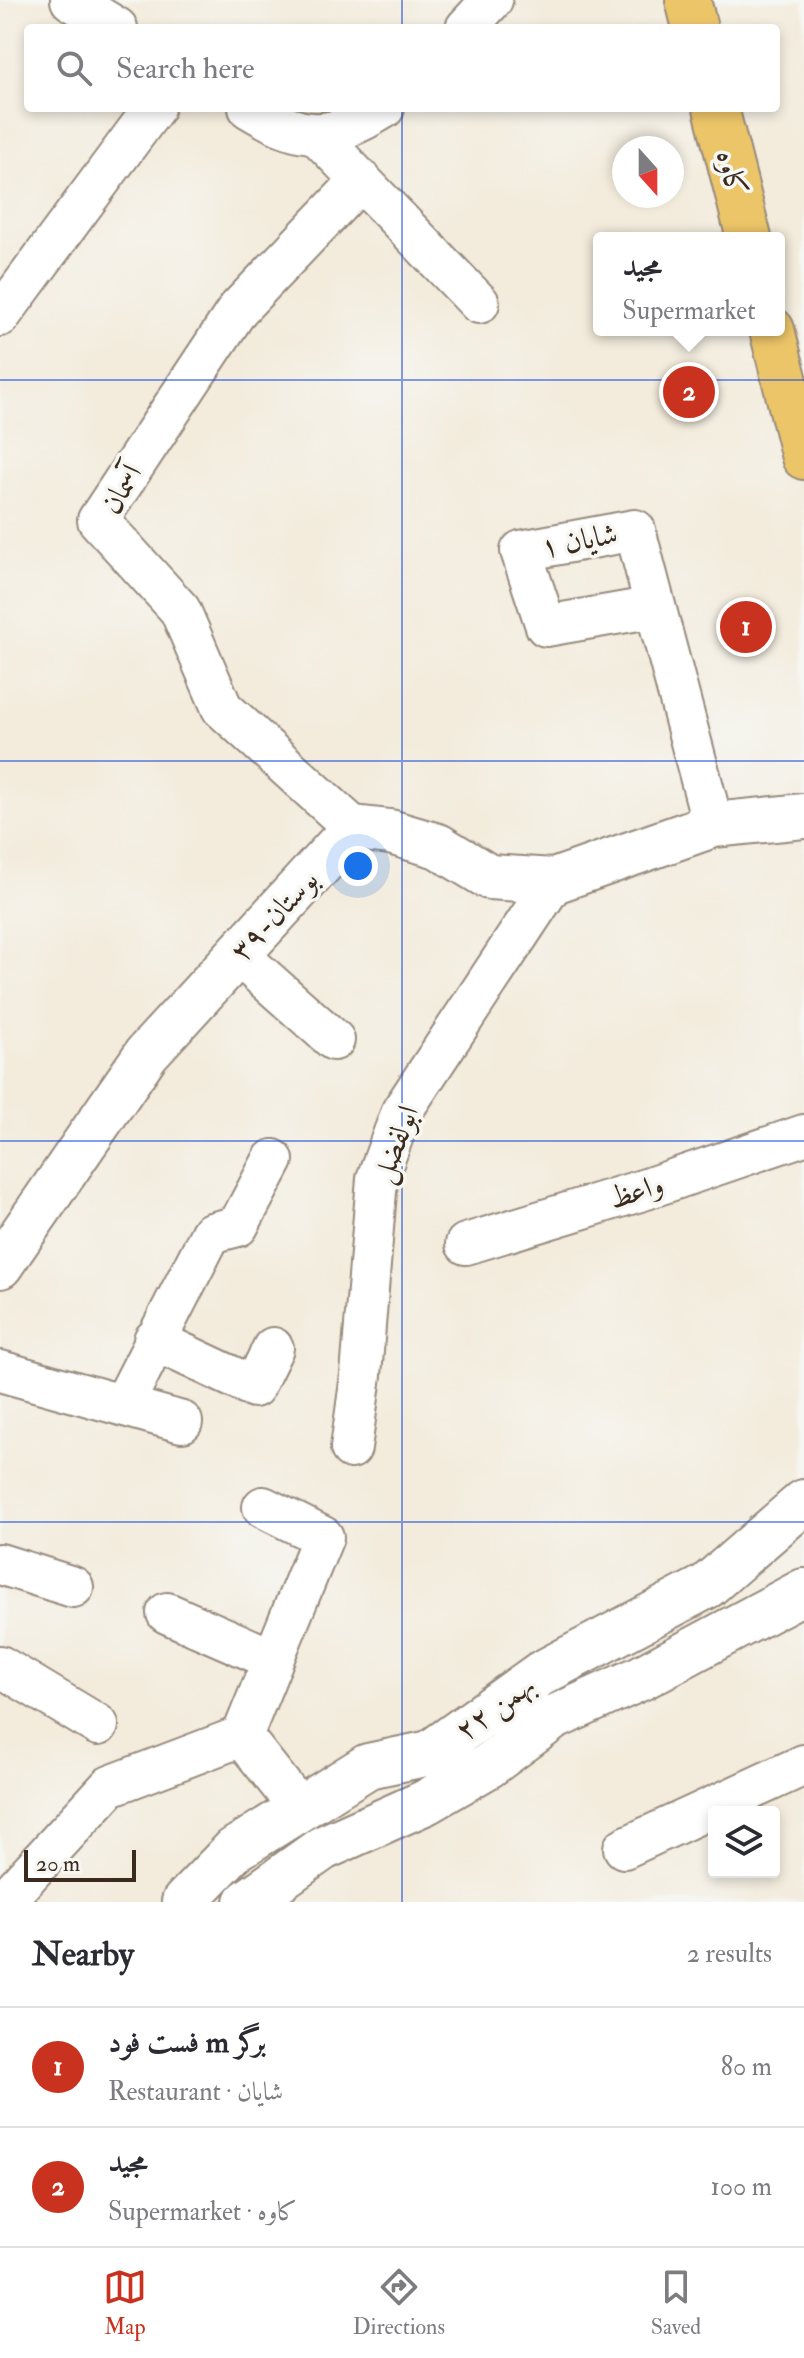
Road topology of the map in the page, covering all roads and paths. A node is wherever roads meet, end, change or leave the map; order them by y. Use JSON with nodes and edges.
{"nodes":[{"id":1,"x":71,"y":0,"type":"edge"},
{"id":2,"x":492,"y":0,"type":"edge"},
{"id":3,"x":688,"y":0,"type":"edge"},
{"id":4,"x":110,"y":24,"type":"edge"},
{"id":5,"x":470,"y":24,"type":"edge"},
{"id":6,"x":694,"y":24,"type":"edge"},
{"id":7,"x":151,"y":112,"type":"edge"},
{"id":8,"x":259,"y":112,"type":"edge"},
{"id":9,"x":378,"y":112,"type":"edge"},
{"id":10,"x":717,"y":112,"type":"edge"},
{"id":11,"x":318,"y":136,"type":"junction"},
{"id":12,"x":361,"y":180,"type":"junction"},
{"id":13,"x":747,"y":232,"type":"edge"},
{"id":14,"x":479,"y":303,"type":"dead end"},
{"id":15,"x":0,"y":316,"type":"edge"},
{"id":16,"x":774,"y":336,"type":"edge"},
{"id":17,"x":804,"y":457,"type":"edge"},
{"id":18,"x":655,"y":607,"type":"junction"},
{"id":19,"x":804,"y":816,"type":"edge"},
{"id":20,"x":713,"y":825,"type":"junction"},
{"id":21,"x":354,"y":828,"type":"junction"},
{"id":22,"x":554,"y":881,"type":"junction"},
{"id":23,"x":237,"y":954,"type":"junction"},
{"id":24,"x":334,"y":1040,"type":"dead end"},
{"id":25,"x":804,"y":1135,"type":"edge"},
{"id":26,"x":273,"y":1160,"type":"dead end"},
{"id":27,"x":466,"y":1244,"type":"dead end"},
{"id":28,"x":0,"y":1266,"type":"edge"},
{"id":29,"x":154,"y":1340,"type":"junction"},
{"id":30,"x":273,"y":1348,"type":"dead end"},
{"id":31,"x":0,"y":1371,"type":"edge"},
{"id":32,"x":123,"y":1405,"type":"junction"},
{"id":33,"x":182,"y":1422,"type":"dead end"},
{"id":34,"x":351,"y":1448,"type":"dead end"},
{"id":35,"x":804,"y":1502,"type":"edge"},
{"id":36,"x":263,"y":1507,"type":"dead end"},
{"id":37,"x":0,"y":1564,"type":"edge"},
{"id":38,"x":73,"y":1587,"type":"dead end"},
{"id":39,"x":804,"y":1591,"type":"edge"},
{"id":40,"x":167,"y":1613,"type":"dead end"},
{"id":41,"x":272,"y":1659,"type":"junction"},
{"id":42,"x":0,"y":1666,"type":"edge"},
{"id":43,"x":98,"y":1725,"type":"dead end"},
{"id":44,"x":242,"y":1736,"type":"junction"},
{"id":45,"x":804,"y":1765,"type":"edge"},
{"id":46,"x":300,"y":1809,"type":"junction"},
{"id":47,"x":624,"y":1848,"type":"dead end"},
{"id":48,"x":270,"y":1895,"type":"edge"},
{"id":49,"x":3,"y":1902,"type":"edge"},
{"id":50,"x":184,"y":1902,"type":"edge"}],
"edges":[{"from":1,"to":4,"type":"street"},
{"from":2,"to":5,"type":"street"},
{"from":3,"to":6,"type":"main road"},
{"from":7,"to":15,"type":"street"},
{"from":8,"to":11,"type":"street"},
{"from":9,"to":11,"type":"street"},
{"from":10,"to":13,"type":"main road","name":"کاوه"},
{"from":11,"to":12,"type":"street"},
{"from":12,"to":14,"type":"street"},
{"from":12,"to":21,"type":"street","name":"آسمان"},
{"from":16,"to":17,"type":"main road"},
{"from":18,"to":18,"type":"street","name":"شایان ۱"},
{"from":18,"to":20,"type":"street"},
{"from":19,"to":20,"type":"street"},
{"from":20,"to":22,"type":"street"},
{"from":21,"to":22,"type":"street"},
{"from":21,"to":23,"type":"street","name":"۳۹-بوستان"},
{"from":22,"to":34,"type":"street","name":"ابولفضل"},
{"from":23,"to":24,"type":"street"},
{"from":23,"to":28,"type":"street","name":"۳۹-بوستان"},
{"from":25,"to":27,"type":"street","name":"واعظ"},
{"from":26,"to":29,"type":"street"},
{"from":29,"to":30,"type":"street"},
{"from":29,"to":32,"type":"street"},
{"from":31,"to":32,"type":"street"},
{"from":32,"to":33,"type":"street"},
{"from":35,"to":46,"type":"street","name":"۲۲ بهمن"},
{"from":36,"to":41,"type":"street"},
{"from":37,"to":38,"type":"street"},
{"from":39,"to":48,"type":"street","name":"۲۲ بهمن"},
{"from":40,"to":41,"type":"street"},
{"from":41,"to":44,"type":"street"},
{"from":42,"to":43,"type":"street"},
{"from":44,"to":46,"type":"street"},
{"from":44,"to":49,"type":"street"},
{"from":45,"to":47,"type":"street"},
{"from":46,"to":50,"type":"street","name":"۲۲ بهمن"}]}
